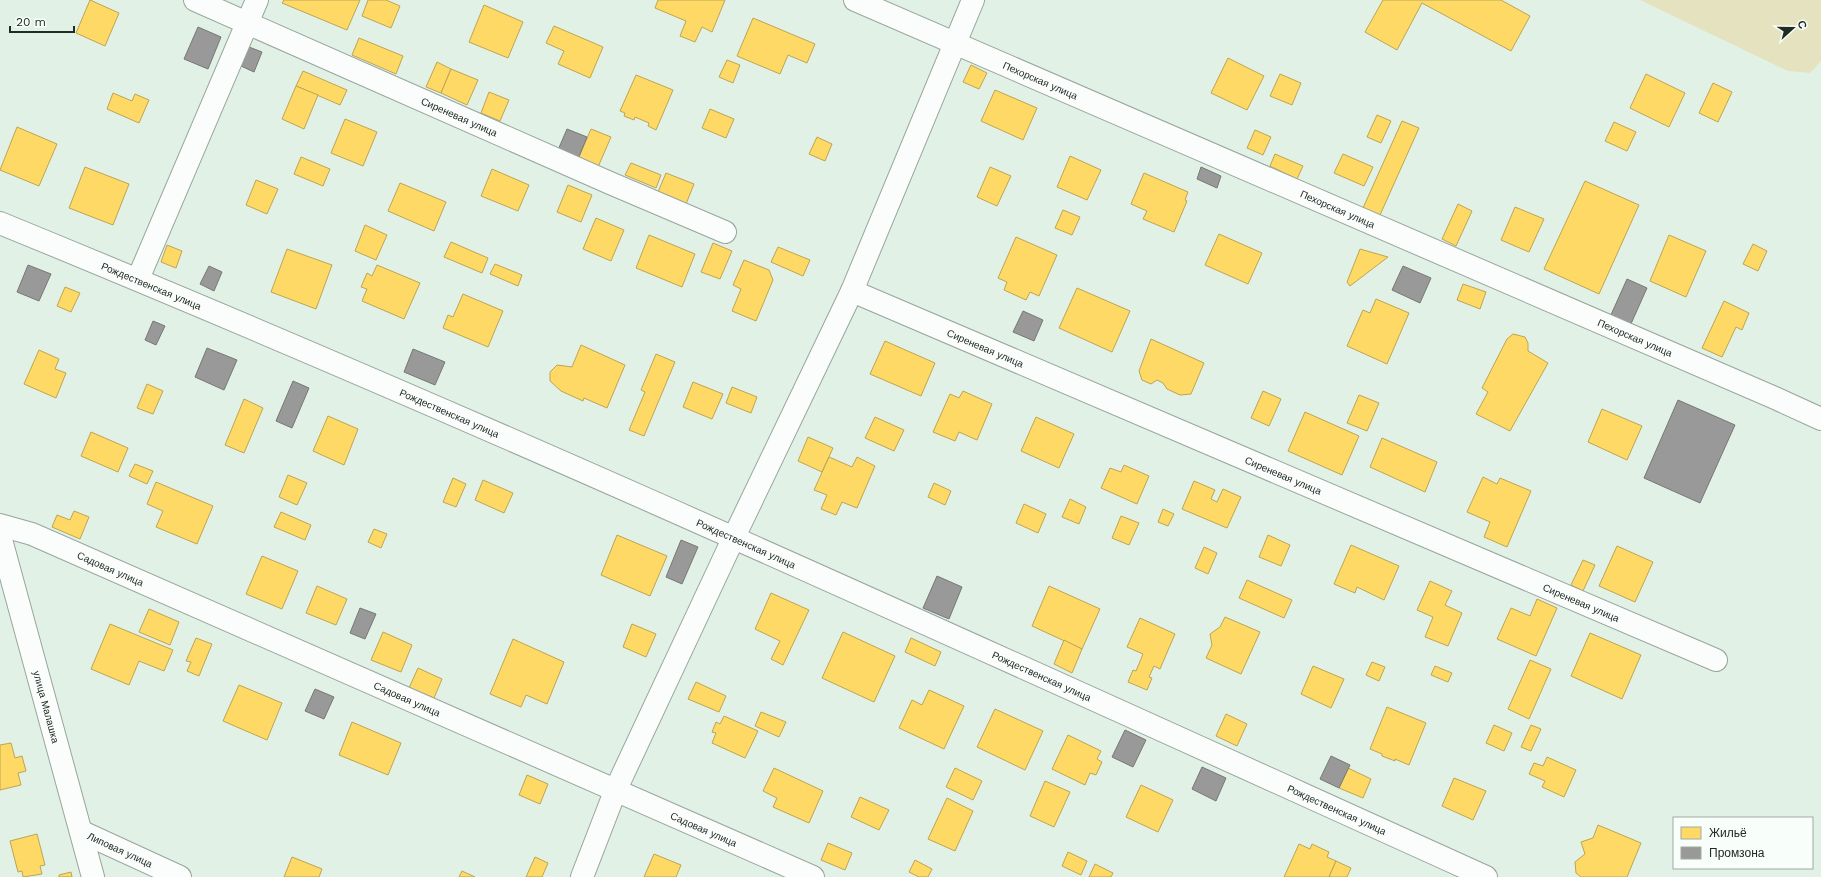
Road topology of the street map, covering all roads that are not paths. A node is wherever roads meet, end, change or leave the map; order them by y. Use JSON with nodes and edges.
{"nodes":[{"id":1,"x":195,"y":0,"type":"edge"},
{"id":2,"x":257,"y":0,"type":"edge"},
{"id":3,"x":854,"y":0,"type":"edge"},
{"id":4,"x":973,"y":0,"type":"edge"},
{"id":5,"x":248,"y":24,"type":"junction"},
{"id":6,"x":954,"y":42,"type":"junction"},
{"id":7,"x":0,"y":223,"type":"edge"},
{"id":8,"x":725,"y":232,"type":"dead end"},
{"id":9,"x":138,"y":280,"type":"junction"},
{"id":10,"x":852,"y":291,"type":"junction"},
{"id":11,"x":1821,"y":419,"type":"edge"},
{"id":12,"x":0,"y":525,"type":"edge"},
{"id":13,"x":0,"y":536,"type":"edge"},
{"id":14,"x":734,"y":536,"type":"junction"},
{"id":15,"x":1716,"y":660,"type":"dead end"},
{"id":16,"x":616,"y":789,"type":"junction"},
{"id":17,"x":82,"y":832,"type":"junction"},
{"id":18,"x":93,"y":877,"type":"edge"},
{"id":19,"x":180,"y":877,"type":"edge"},
{"id":20,"x":582,"y":877,"type":"edge"},
{"id":21,"x":813,"y":877,"type":"edge"},
{"id":22,"x":1486,"y":877,"type":"edge"}],
"edges":[{"from":1,"to":5,"type":"street","name":"Сиреневая улица"},
{"from":2,"to":5,"type":"street"},
{"from":3,"to":6,"type":"street","name":"Пехорская улица"},
{"from":4,"to":6,"type":"street"},
{"from":5,"to":8,"type":"street","name":"Сиреневая улица"},
{"from":5,"to":9,"type":"street"},
{"from":6,"to":10,"type":"street"},
{"from":6,"to":11,"type":"street","name":"Пехорская улица"},
{"from":7,"to":9,"type":"street","name":"Рождественская улица"},
{"from":9,"to":14,"type":"street","name":"Рождественская улица"},
{"from":10,"to":14,"type":"street"},
{"from":10,"to":15,"type":"street","name":"Сиреневая улица"},
{"from":12,"to":16,"type":"street","name":"Садовая улица"},
{"from":13,"to":17,"type":"street","name":"улица Малашка"},
{"from":14,"to":16,"type":"street"},
{"from":14,"to":22,"type":"street","name":"Рождественская улица"},
{"from":16,"to":20,"type":"street"},
{"from":16,"to":21,"type":"street","name":"Садовая улица"},
{"from":17,"to":18,"type":"street","name":"улица Малашка"},
{"from":17,"to":19,"type":"street","name":"Липовая улица"}]}
